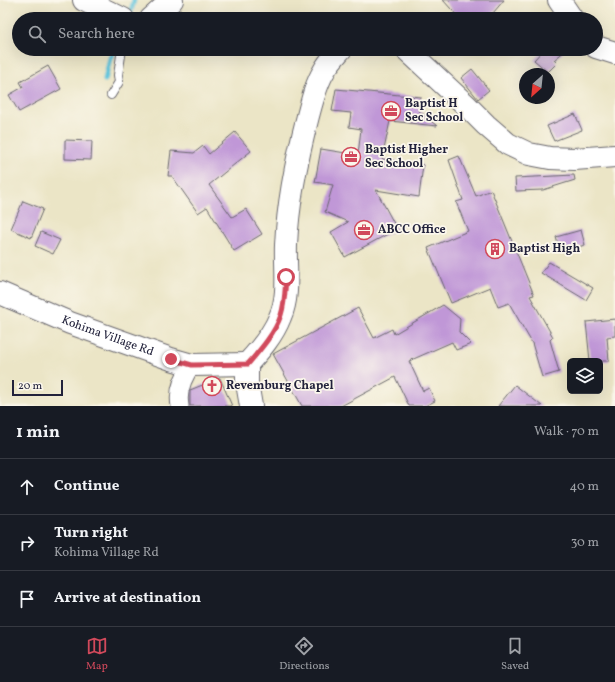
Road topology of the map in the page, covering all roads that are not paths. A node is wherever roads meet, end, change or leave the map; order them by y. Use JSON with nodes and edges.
{"nodes":[{"id":1,"x":84,"y":0,"type":"edge"},
{"id":2,"x":172,"y":0,"type":"edge"},
{"id":3,"x":109,"y":12,"type":"edge"},
{"id":4,"x":159,"y":12,"type":"edge"},
{"id":5,"x":603,"y":49,"type":"edge"},
{"id":6,"x":615,"y":53,"type":"edge"},
{"id":7,"x":121,"y":56,"type":"edge"},
{"id":8,"x":335,"y":56,"type":"edge"},
{"id":9,"x":414,"y":56,"type":"edge"},
{"id":10,"x":111,"y":95,"type":"dead end"},
{"id":11,"x":615,"y":156,"type":"edge"},
{"id":12,"x":0,"y":293,"type":"edge"},
{"id":13,"x":248,"y":364,"type":"junction"},
{"id":14,"x":192,"y":365,"type":"junction"},
{"id":15,"x":180,"y":406,"type":"edge"},
{"id":16,"x":251,"y":406,"type":"edge"}],
"edges":[{"from":1,"to":3,"type":"main road"},
{"from":2,"to":4,"type":"main road"},
{"from":5,"to":6,"type":"main road"},
{"from":7,"to":10,"type":"lane"},
{"from":8,"to":13,"type":"main road"},
{"from":9,"to":11,"type":"main road"},
{"from":12,"to":14,"type":"main road","name":"Kohima Village Rd"},
{"from":13,"to":14,"type":"main road","name":"Kohima Village Rd"},
{"from":13,"to":16,"type":"main road"},
{"from":14,"to":15,"type":"street"}]}
